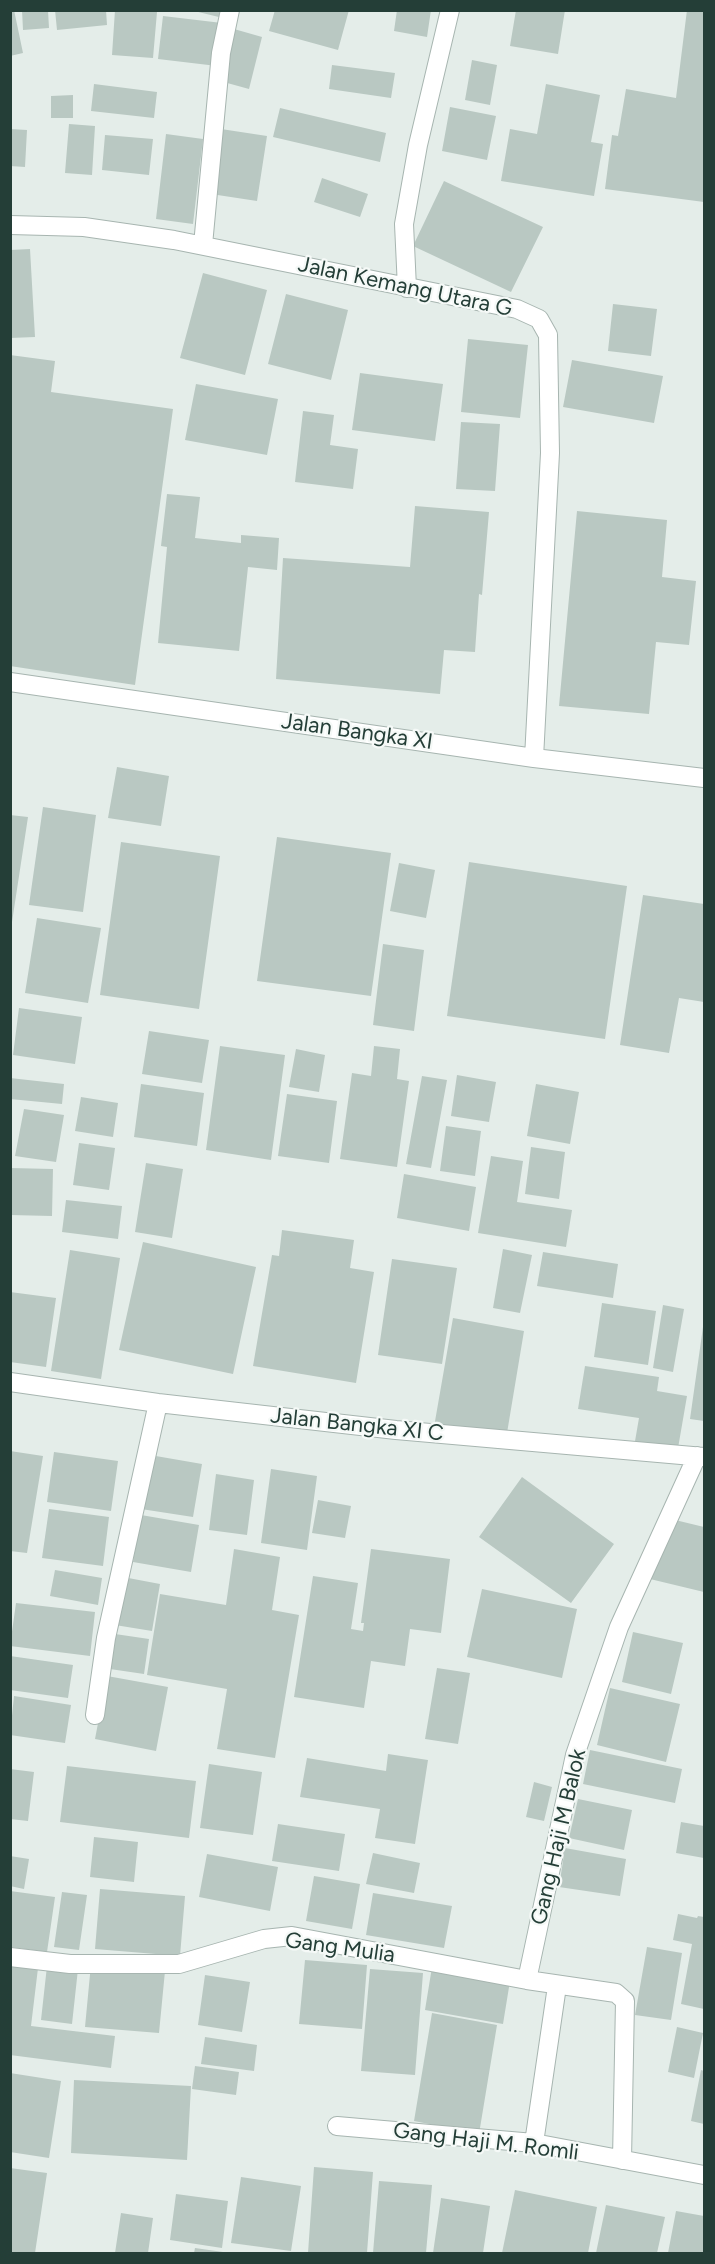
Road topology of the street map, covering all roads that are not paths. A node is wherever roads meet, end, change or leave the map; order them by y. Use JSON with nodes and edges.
{"nodes":[{"id":1,"x":230,"y":10,"type":"edge"},
{"id":2,"x":450,"y":10,"type":"edge"},
{"id":3,"x":10,"y":225,"type":"edge"},
{"id":4,"x":203,"y":245,"type":"junction"},
{"id":5,"x":407,"y":288,"type":"junction"},
{"id":6,"x":10,"y":682,"type":"edge"},
{"id":7,"x":534,"y":758,"type":"junction"},
{"id":8,"x":705,"y":778,"type":"edge"},
{"id":9,"x":10,"y":1382,"type":"edge"},
{"id":10,"x":158,"y":1403,"type":"junction"},
{"id":11,"x":701,"y":1456,"type":"edge"},
{"id":12,"x":95,"y":1715,"type":"dead end"},
{"id":13,"x":10,"y":1957,"type":"edge"},
{"id":14,"x":527,"y":1980,"type":"junction"},
{"id":15,"x":558,"y":1986,"type":"junction"},
{"id":16,"x":337,"y":2126,"type":"dead end"},
{"id":17,"x":534,"y":2143,"type":"junction"},
{"id":18,"x":622,"y":2160,"type":"junction"},
{"id":19,"x":705,"y":2175,"type":"edge"}],
"edges":[{"from":1,"to":4,"type":"street"},
{"from":2,"to":5,"type":"street"},
{"from":3,"to":4,"type":"street","name":"Jalan Kemang Utara G"},
{"from":4,"to":5,"type":"street","name":"Jalan Kemang Utara G"},
{"from":5,"to":7,"type":"street","name":"Jalan Kemang Utara G"},
{"from":6,"to":7,"type":"street","name":"Jalan Bangka XI"},
{"from":7,"to":8,"type":"street","name":"Jalan Bangka XI"},
{"from":9,"to":10,"type":"street","name":"Jalan Bangka XI C"},
{"from":10,"to":11,"type":"street","name":"Jalan Bangka XI C"},
{"from":10,"to":12,"type":"street"},
{"from":11,"to":14,"type":"street","name":"Gang Haji M Balok"},
{"from":13,"to":14,"type":"street","name":"Gang Mulia"},
{"from":14,"to":15,"type":"street"},
{"from":15,"to":17,"type":"street"},
{"from":15,"to":18,"type":"street"},
{"from":16,"to":17,"type":"street","name":"Gang Haji M. Romli"},
{"from":17,"to":18,"type":"street","name":"Gang Haji M. Romli"},
{"from":18,"to":19,"type":"street","name":"Gang Haji M. Romli"}]}
